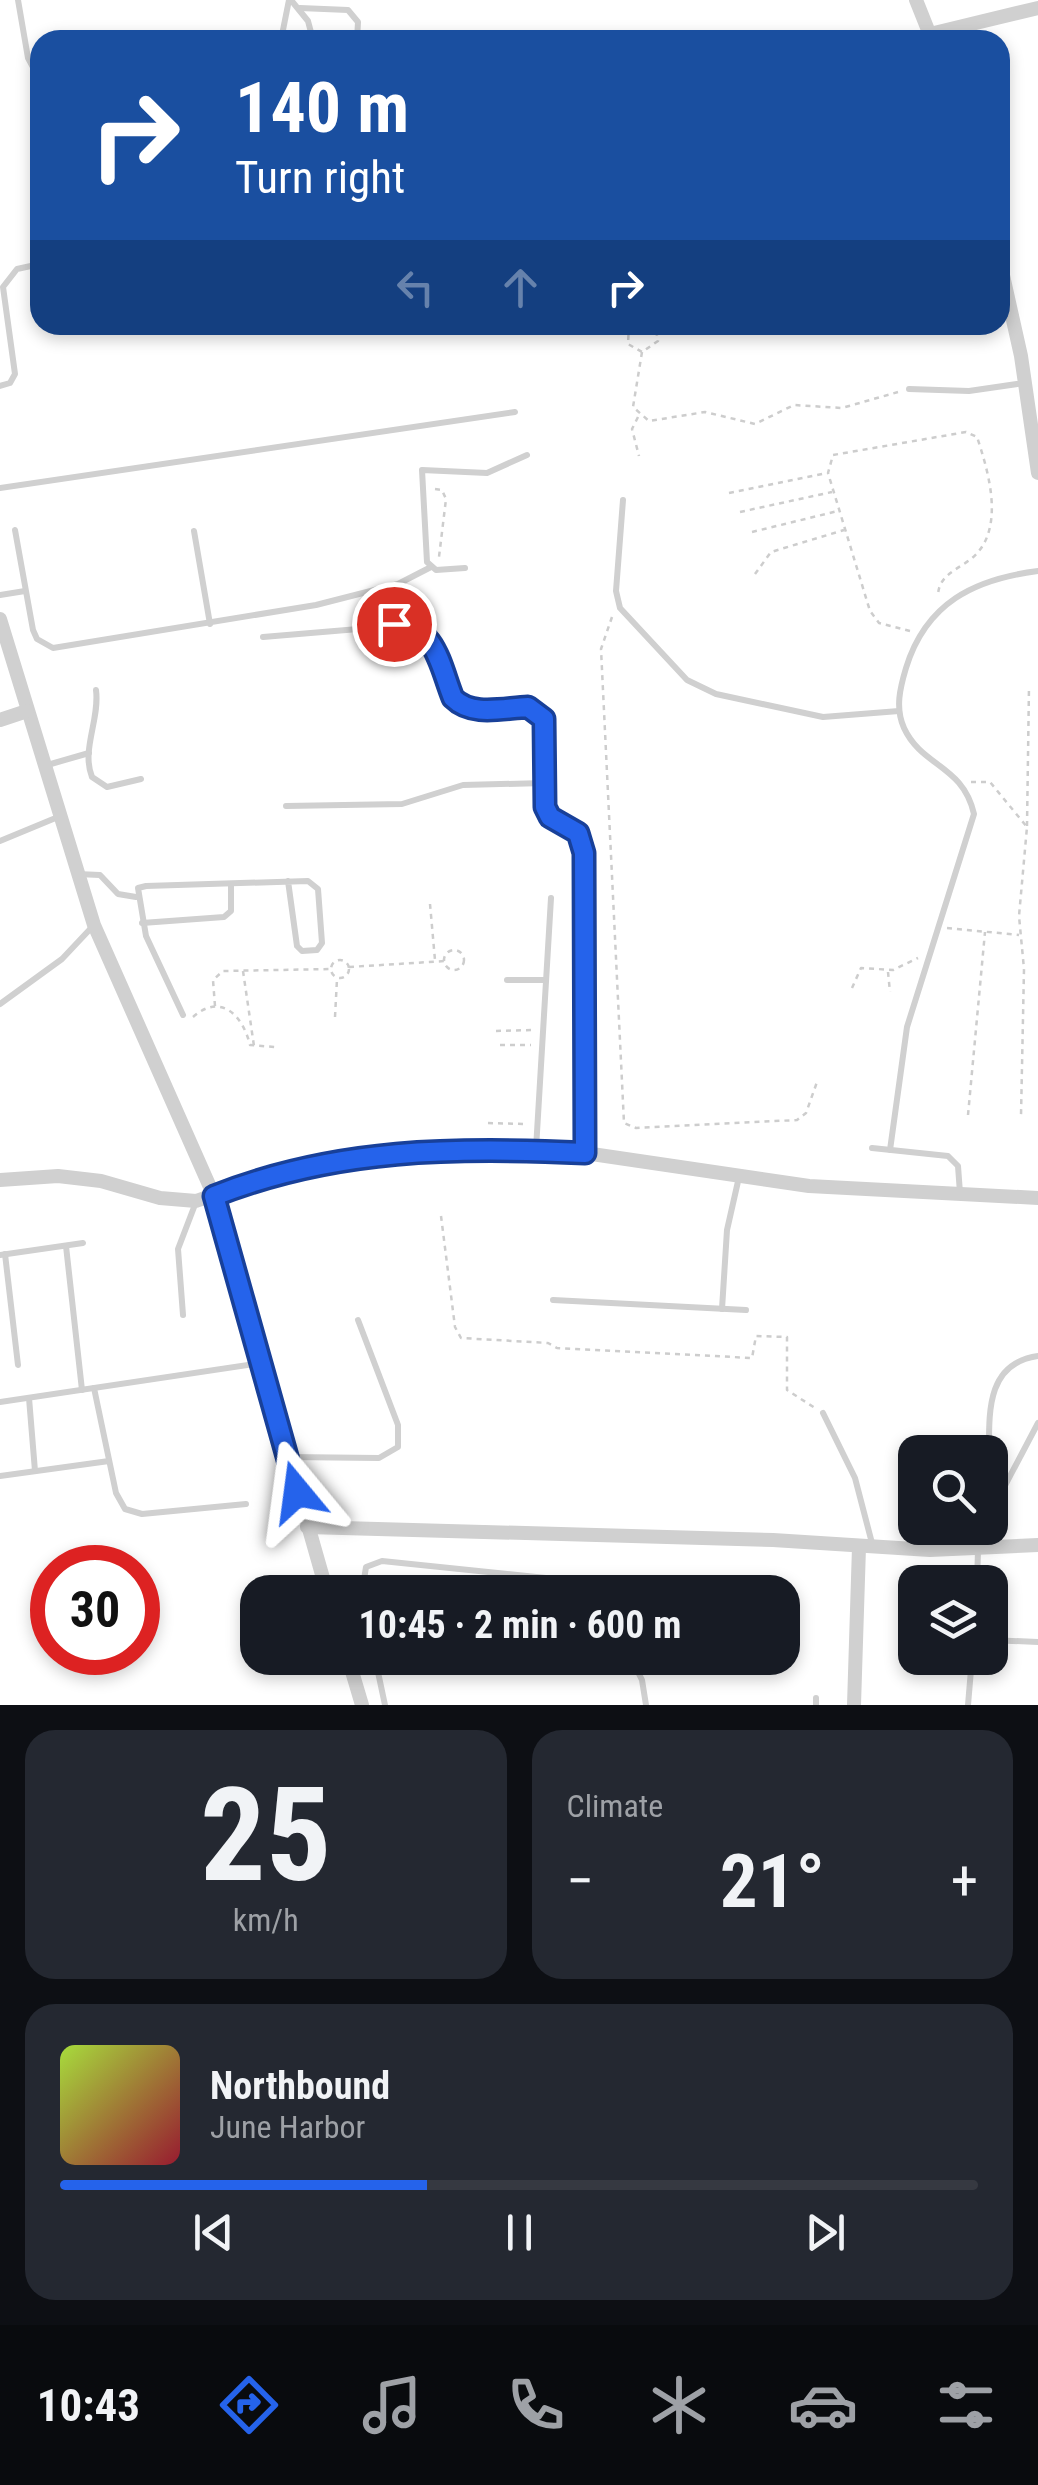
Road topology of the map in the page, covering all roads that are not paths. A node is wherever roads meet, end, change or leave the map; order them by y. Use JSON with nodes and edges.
{"nodes":[{"id":1,"x":18,"y":0,"type":"edge"},
{"id":2,"x":290,"y":0,"type":"edge"},
{"id":3,"x":916,"y":0,"type":"edge"},
{"id":4,"x":300,"y":8,"type":"junction"},
{"id":5,"x":1038,"y":8,"type":"edge"},
{"id":6,"x":283,"y":30,"type":"edge"},
{"id":7,"x":309,"y":30,"type":"edge"},
{"id":8,"x":358,"y":30,"type":"edge"},
{"id":9,"x":928,"y":30,"type":"edge"},
{"id":10,"x":957,"y":30,"type":"edge"},
{"id":11,"x":30,"y":62,"type":"edge"},
{"id":12,"x":30,"y":267,"type":"edge"},
{"id":13,"x":1010,"y":310,"type":"edge"},
{"id":14,"x":1025,"y":383,"type":"junction"},
{"id":15,"x":0,"y":386,"type":"edge"},
{"id":16,"x":909,"y":389,"type":"road end"},
{"id":17,"x":515,"y":412,"type":"dead end"},
{"id":18,"x":527,"y":455,"type":"dead end"},
{"id":19,"x":1038,"y":472,"type":"edge"},
{"id":20,"x":0,"y":488,"type":"edge"},
{"id":21,"x":623,"y":500,"type":"dead end"},
{"id":22,"x":14,"y":530,"type":"dead end"},
{"id":23,"x":194,"y":531,"type":"dead end"},
{"id":24,"x":431,"y":567,"type":"junction"},
{"id":25,"x":465,"y":568,"type":"dead end"},
{"id":26,"x":1038,"y":571,"type":"edge"},
{"id":27,"x":25,"y":591,"type":"junction"},
{"id":28,"x":0,"y":595,"type":"edge"},
{"id":29,"x":0,"y":619,"type":"edge"},
{"id":30,"x":210,"y":624,"type":"junction"},
{"id":31,"x":264,"y":637,"type":"dead end"},
{"id":32,"x":96,"y":690,"type":"dead end"},
{"id":33,"x":899,"y":710,"type":"junction"},
{"id":34,"x":27,"y":711,"type":"junction"},
{"id":35,"x":0,"y":720,"type":"edge"},
{"id":36,"x":89,"y":753,"type":"junction"},
{"id":37,"x":43,"y":766,"type":"junction"},
{"id":38,"x":141,"y":779,"type":"dead end"},
{"id":39,"x":544,"y":783,"type":"junction"},
{"id":40,"x":286,"y":806,"type":"dead end"},
{"id":41,"x":58,"y":817,"type":"junction"},
{"id":42,"x":0,"y":840,"type":"edge"},
{"id":43,"x":76,"y":874,"type":"junction"},
{"id":44,"x":288,"y":881,"type":"junction"},
{"id":45,"x":231,"y":884,"type":"junction"},
{"id":46,"x":136,"y":897,"type":"junction"},
{"id":47,"x":551,"y":898,"type":"dead end"},
{"id":48,"x":586,"y":906,"type":"joint"},
{"id":49,"x":142,"y":923,"type":"junction"},
{"id":50,"x":94,"y":926,"type":"junction"},
{"id":51,"x":507,"y":980,"type":"dead end"},
{"id":52,"x":546,"y":980,"type":"junction"},
{"id":53,"x":0,"y":1004,"type":"edge"},
{"id":54,"x":183,"y":1015,"type":"road end"},
{"id":55,"x":872,"y":1148,"type":"dead end"},
{"id":56,"x":890,"y":1150,"type":"junction"},
{"id":57,"x":536,"y":1151,"type":"junction"},
{"id":58,"x":585,"y":1153,"type":"junction"},
{"id":59,"x":740,"y":1176,"type":"junction"},
{"id":60,"x":0,"y":1180,"type":"edge"},
{"id":61,"x":960,"y":1194,"type":"junction"},
{"id":62,"x":214,"y":1196,"type":"junction"},
{"id":63,"x":1038,"y":1198,"type":"edge"},
{"id":64,"x":196,"y":1201,"type":"junction"},
{"id":65,"x":83,"y":1243,"type":"dead end"},
{"id":66,"x":66,"y":1246,"type":"junction"},
{"id":67,"x":2,"y":1255,"type":"edge"},
{"id":68,"x":553,"y":1300,"type":"dead end"},
{"id":69,"x":722,"y":1309,"type":"junction"},
{"id":70,"x":746,"y":1310,"type":"dead end"},
{"id":71,"x":183,"y":1315,"type":"dead end"},
{"id":72,"x":358,"y":1320,"type":"dead end"},
{"id":73,"x":1038,"y":1356,"type":"edge"},
{"id":74,"x":261,"y":1363,"type":"junction"},
{"id":75,"x":18,"y":1365,"type":"dead end"},
{"id":76,"x":94,"y":1388,"type":"junction"},
{"id":77,"x":82,"y":1390,"type":"junction"},
{"id":78,"x":29,"y":1398,"type":"junction"},
{"id":79,"x":0,"y":1402,"type":"edge"},
{"id":80,"x":823,"y":1413,"type":"road end"},
{"id":81,"x":1038,"y":1423,"type":"edge"},
{"id":82,"x":990,"y":1435,"type":"edge"},
{"id":83,"x":287,"y":1456,"type":"junction"},
{"id":84,"x":109,"y":1461,"type":"junction"},
{"id":85,"x":35,"y":1471,"type":"junction"},
{"id":86,"x":0,"y":1476,"type":"edge"},
{"id":87,"x":1008,"y":1480,"type":"edge"},
{"id":88,"x":246,"y":1504,"type":"dead end"},
{"id":89,"x":307,"y":1526,"type":"junction"},
{"id":90,"x":984,"y":1545,"type":"edge"},
{"id":91,"x":1038,"y":1545,"type":"edge"},
{"id":92,"x":866,"y":1547,"type":"junction"},
{"id":93,"x":983,"y":1549,"type":"junction"},
{"id":94,"x":980,"y":1565,"type":"edge"},
{"id":95,"x":322,"y":1575,"type":"edge"},
{"id":96,"x":365,"y":1575,"type":"edge"},
{"id":97,"x":516,"y":1575,"type":"edge"},
{"id":98,"x":1008,"y":1641,"type":"edge"},
{"id":99,"x":1038,"y":1642,"type":"edge"},
{"id":100,"x":353,"y":1675,"type":"edge"},
{"id":101,"x":379,"y":1675,"type":"edge"},
{"id":102,"x":639,"y":1675,"type":"edge"},
{"id":103,"x":971,"y":1675,"type":"edge"},
{"id":104,"x":362,"y":1705,"type":"edge"},
{"id":105,"x":385,"y":1705,"type":"edge"},
{"id":106,"x":646,"y":1705,"type":"edge"},
{"id":107,"x":854,"y":1705,"type":"edge"},
{"id":108,"x":968,"y":1705,"type":"edge"}],
"edges":[{"from":1,"to":11,"type":"lane"},
{"from":2,"to":4,"type":"lane"},
{"from":2,"to":6,"type":"lane"},
{"from":3,"to":9,"type":"street"},
{"from":4,"to":7,"type":"lane"},
{"from":4,"to":8,"type":"lane"},
{"from":5,"to":10,"type":"street"},
{"from":12,"to":15,"type":"lane"},
{"from":13,"to":14,"type":"street"},
{"from":14,"to":16,"type":"lane"},
{"from":14,"to":19,"type":"street"},
{"from":17,"to":20,"type":"lane"},
{"from":18,"to":24,"type":"lane"},
{"from":21,"to":33,"type":"lane"},
{"from":22,"to":27,"type":"lane"},
{"from":23,"to":30,"type":"lane"},
{"from":24,"to":25,"type":"lane"},
{"from":24,"to":30,"type":"lane"},
{"from":26,"to":33,"type":"lane"},
{"from":27,"to":28,"type":"lane"},
{"from":27,"to":30,"type":"lane"},
{"from":29,"to":34,"type":"street"},
{"from":31,"to":39,"type":"lane"},
{"from":32,"to":36,"type":"lane"},
{"from":33,"to":56,"type":"lane"},
{"from":34,"to":35,"type":"street"},
{"from":34,"to":37,"type":"street"},
{"from":36,"to":37,"type":"lane"},
{"from":36,"to":38,"type":"lane"},
{"from":37,"to":41,"type":"street"},
{"from":39,"to":40,"type":"lane"},
{"from":39,"to":48,"type":"lane"},
{"from":41,"to":42,"type":"lane"},
{"from":41,"to":43,"type":"street"},
{"from":43,"to":46,"type":"lane"},
{"from":43,"to":50,"type":"street"},
{"from":44,"to":44,"type":"lane"},
{"from":44,"to":45,"type":"lane"},
{"from":45,"to":46,"type":"lane"},
{"from":45,"to":49,"type":"lane"},
{"from":46,"to":49,"type":"lane"},
{"from":47,"to":52,"type":"lane"},
{"from":48,"to":58,"type":"street"},
{"from":49,"to":54,"type":"lane"},
{"from":50,"to":53,"type":"lane"},
{"from":50,"to":62,"type":"street"},
{"from":51,"to":52,"type":"lane"},
{"from":52,"to":57,"type":"lane"},
{"from":55,"to":56,"type":"lane"},
{"from":56,"to":61,"type":"lane"},
{"from":57,"to":58,"type":"street"},
{"from":57,"to":62,"type":"street"},
{"from":58,"to":59,"type":"street"},
{"from":59,"to":61,"type":"street"},
{"from":59,"to":69,"type":"lane"},
{"from":60,"to":64,"type":"street"},
{"from":61,"to":63,"type":"street"},
{"from":62,"to":64,"type":"street"},
{"from":62,"to":74,"type":"street"},
{"from":64,"to":71,"type":"lane"},
{"from":65,"to":66,"type":"lane"},
{"from":66,"to":67,"type":"lane"},
{"from":66,"to":77,"type":"lane"},
{"from":67,"to":75,"type":"lane"},
{"from":68,"to":69,"type":"lane"},
{"from":69,"to":70,"type":"lane"},
{"from":72,"to":83,"type":"lane"},
{"from":73,"to":82,"type":"lane"},
{"from":74,"to":76,"type":"lane"},
{"from":74,"to":83,"type":"street"},
{"from":76,"to":77,"type":"lane"},
{"from":76,"to":84,"type":"lane"},
{"from":77,"to":78,"type":"lane"},
{"from":78,"to":79,"type":"lane"},
{"from":78,"to":85,"type":"lane"},
{"from":80,"to":92,"type":"lane"},
{"from":81,"to":87,"type":"lane"},
{"from":83,"to":89,"type":"street"},
{"from":84,"to":85,"type":"lane"},
{"from":84,"to":88,"type":"lane"},
{"from":85,"to":86,"type":"lane"},
{"from":89,"to":92,"type":"street"},
{"from":89,"to":95,"type":"street"},
{"from":90,"to":93,"type":"lane"},
{"from":91,"to":93,"type":"street"},
{"from":92,"to":93,"type":"street"},
{"from":92,"to":107,"type":"street"},
{"from":93,"to":94,"type":"lane"},
{"from":96,"to":97,"type":"lane"},
{"from":98,"to":99,"type":"lane"},
{"from":100,"to":104,"type":"street"},
{"from":101,"to":105,"type":"lane"},
{"from":102,"to":106,"type":"lane"},
{"from":103,"to":108,"type":"lane"}]}
